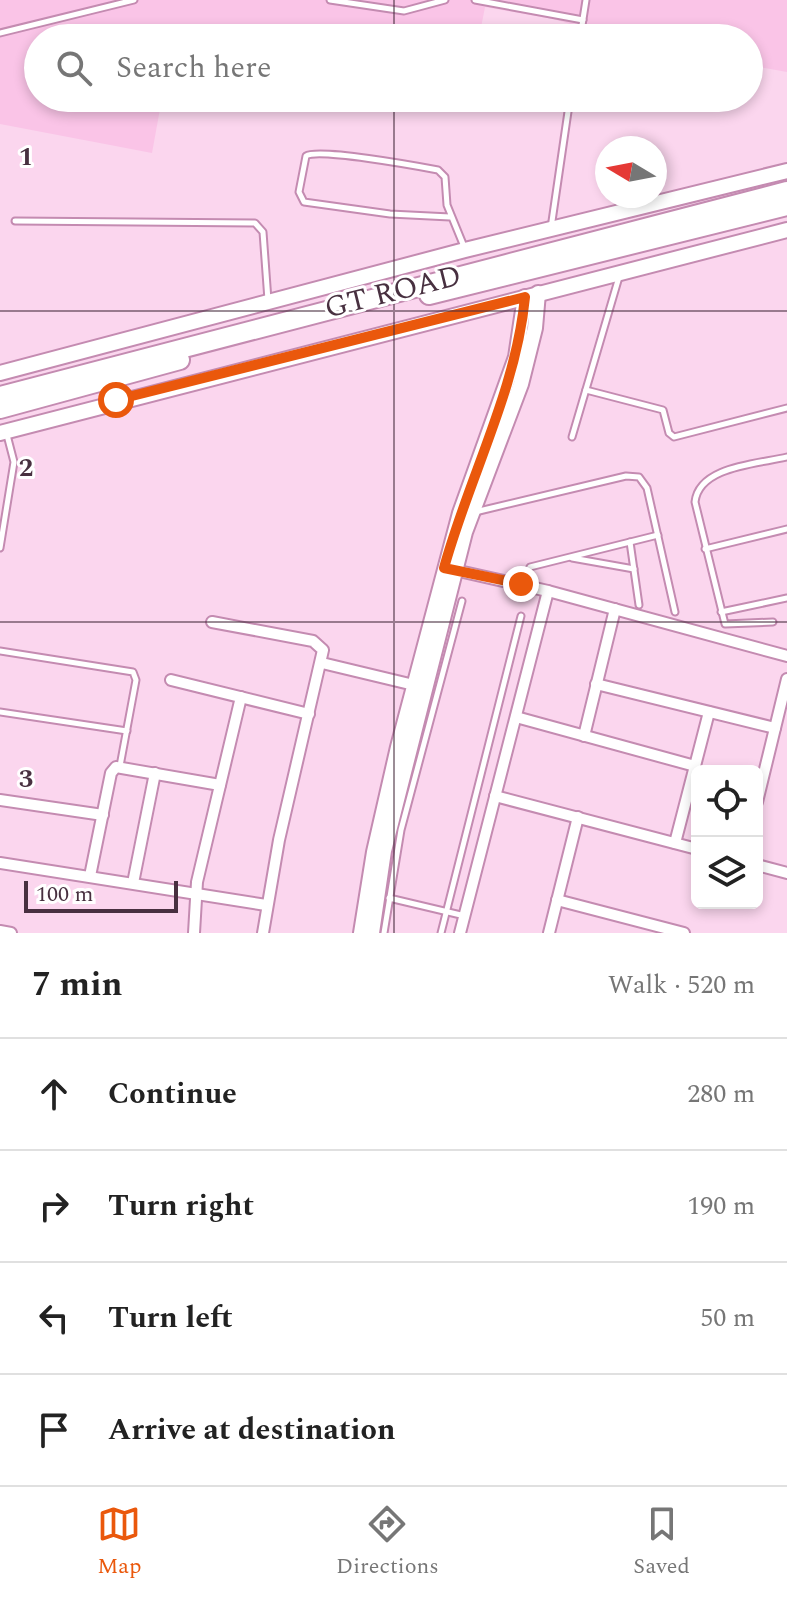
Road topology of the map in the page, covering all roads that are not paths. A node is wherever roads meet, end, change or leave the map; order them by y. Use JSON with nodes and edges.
{"nodes":[{"id":1,"x":134,"y":0,"type":"edge"},
{"id":2,"x":330,"y":0,"type":"edge"},
{"id":3,"x":445,"y":0,"type":"edge"},
{"id":4,"x":475,"y":0,"type":"edge"},
{"id":5,"x":586,"y":0,"type":"edge"},
{"id":6,"x":583,"y":20,"type":"junction"},
{"id":7,"x":37,"y":24,"type":"edge"},
{"id":8,"x":582,"y":24,"type":"edge"},
{"id":9,"x":24,"y":27,"type":"edge"},
{"id":10,"x":0,"y":33,"type":"edge"},
{"id":11,"x":568,"y":112,"type":"edge"},
{"id":12,"x":787,"y":171,"type":"edge"},
{"id":13,"x":787,"y":191,"type":"edge"},
{"id":14,"x":787,"y":206,"type":"edge"},
{"id":15,"x":450,"y":217,"type":"junction"},
{"id":16,"x":15,"y":221,"type":"dead end"},
{"id":17,"x":551,"y":229,"type":"junction"},
{"id":18,"x":787,"y":230,"type":"edge"},
{"id":19,"x":465,"y":250,"type":"junction"},
{"id":20,"x":620,"y":273,"type":"junction"},
{"id":21,"x":531,"y":295,"type":"junction"},
{"id":22,"x":269,"y":301,"type":"junction"},
{"id":23,"x":0,"y":373,"type":"edge"},
{"id":24,"x":586,"y":390,"type":"junction"},
{"id":25,"x":0,"y":396,"type":"edge"},
{"id":26,"x":787,"y":408,"type":"edge"},
{"id":27,"x":0,"y":409,"type":"edge"},
{"id":28,"x":3,"y":432,"type":"edge"},
{"id":29,"x":572,"y":437,"type":"dead end"},
{"id":30,"x":787,"y":457,"type":"edge"},
{"id":31,"x":470,"y":513,"type":"junction"},
{"id":32,"x":787,"y":529,"type":"edge"},
{"id":33,"x":658,"y":535,"type":"junction"},
{"id":34,"x":630,"y":542,"type":"junction"},
{"id":35,"x":0,"y":548,"type":"edge"},
{"id":36,"x":705,"y":549,"type":"junction"},
{"id":37,"x":567,"y":557,"type":"junction"},
{"id":38,"x":450,"y":569,"type":"junction"},
{"id":39,"x":634,"y":569,"type":"junction"},
{"id":40,"x":521,"y":584,"type":"junction"},
{"id":41,"x":548,"y":591,"type":"junction"},
{"id":42,"x":787,"y":598,"type":"edge"},
{"id":43,"x":462,"y":601,"type":"dead end"},
{"id":44,"x":639,"y":605,"type":"dead end"},
{"id":45,"x":615,"y":609,"type":"junction"},
{"id":46,"x":675,"y":612,"type":"dead end"},
{"id":47,"x":721,"y":612,"type":"junction"},
{"id":48,"x":521,"y":616,"type":"dead end"},
{"id":49,"x":212,"y":622,"type":"dead end"},
{"id":50,"x":773,"y":622,"type":"dead end"},
{"id":51,"x":0,"y":651,"type":"edge"},
{"id":52,"x":787,"y":656,"type":"edge"},
{"id":53,"x":322,"y":663,"type":"junction"},
{"id":54,"x":787,"y":679,"type":"edge"},
{"id":55,"x":171,"y":680,"type":"dead end"},
{"id":56,"x":596,"y":684,"type":"junction"},
{"id":57,"x":420,"y":687,"type":"junction"},
{"id":58,"x":241,"y":697,"type":"junction"},
{"id":59,"x":0,"y":712,"type":"edge"},
{"id":60,"x":709,"y":712,"type":"junction"},
{"id":61,"x":309,"y":714,"type":"junction"},
{"id":62,"x":516,"y":717,"type":"junction"},
{"id":63,"x":775,"y":728,"type":"junction"},
{"id":64,"x":127,"y":731,"type":"junction"},
{"id":65,"x":584,"y":736,"type":"junction"},
{"id":66,"x":691,"y":765,"type":"edge"},
{"id":67,"x":695,"y":765,"type":"edge"},
{"id":68,"x":120,"y":766,"type":"junction"},
{"id":69,"x":155,"y":773,"type":"junction"},
{"id":70,"x":763,"y":777,"type":"edge"},
{"id":71,"x":691,"y":781,"type":"edge"},
{"id":72,"x":220,"y":785,"type":"junction"},
{"id":73,"x":495,"y":796,"type":"junction"},
{"id":74,"x":0,"y":800,"type":"edge"},
{"id":75,"x":103,"y":815,"type":"junction"},
{"id":76,"x":578,"y":817,"type":"junction"},
{"id":77,"x":675,"y":843,"type":"junction"},
{"id":78,"x":691,"y":847,"type":"edge"},
{"id":79,"x":0,"y":863,"type":"edge"},
{"id":80,"x":763,"y":867,"type":"edge"},
{"id":81,"x":787,"y":873,"type":"edge"},
{"id":82,"x":90,"y":876,"type":"junction"},
{"id":83,"x":133,"y":883,"type":"junction"},
{"id":84,"x":196,"y":894,"type":"junction"},
{"id":85,"x":389,"y":898,"type":"junction"},
{"id":86,"x":557,"y":900,"type":"junction"},
{"id":87,"x":266,"y":905,"type":"junction"},
{"id":88,"x":447,"y":913,"type":"junction"},
{"id":89,"x":465,"y":916,"type":"junction"},
{"id":90,"x":0,"y":931,"type":"edge"},
{"id":91,"x":11,"y":933,"type":"edge"},
{"id":92,"x":194,"y":933,"type":"edge"},
{"id":93,"x":263,"y":933,"type":"edge"},
{"id":94,"x":361,"y":933,"type":"edge"},
{"id":95,"x":372,"y":933,"type":"edge"},
{"id":96,"x":384,"y":933,"type":"edge"},
{"id":97,"x":441,"y":933,"type":"edge"},
{"id":98,"x":460,"y":933,"type":"edge"},
{"id":99,"x":549,"y":933,"type":"edge"},
{"id":100,"x":684,"y":933,"type":"edge"}],
"edges":[{"from":1,"to":7,"type":"lane"},
{"from":2,"to":3,"type":"lane"},
{"from":4,"to":6,"type":"lane"},
{"from":5,"to":6,"type":"lane"},
{"from":6,"to":8,"type":"lane"},
{"from":9,"to":10,"type":"lane"},
{"from":11,"to":17,"type":"lane"},
{"from":12,"to":17,"type":"street"},
{"from":13,"to":25,"type":"highway","name":"GT ROAD"},
{"from":14,"to":27,"type":"highway","name":"GT ROAD"},
{"from":15,"to":15,"type":"lane"},
{"from":15,"to":19,"type":"lane"},
{"from":16,"to":22,"type":"lane"},
{"from":17,"to":19,"type":"street"},
{"from":18,"to":20,"type":"street"},
{"from":19,"to":22,"type":"street"},
{"from":20,"to":21,"type":"street"},
{"from":20,"to":24,"type":"lane"},
{"from":21,"to":28,"type":"street"},
{"from":21,"to":31,"type":"street"},
{"from":21,"to":38,"type":"street"},
{"from":22,"to":23,"type":"street"},
{"from":24,"to":26,"type":"lane"},
{"from":24,"to":29,"type":"lane"},
{"from":28,"to":35,"type":"lane"},
{"from":30,"to":36,"type":"lane"},
{"from":31,"to":33,"type":"lane"},
{"from":31,"to":38,"type":"street"},
{"from":32,"to":36,"type":"lane"},
{"from":33,"to":34,"type":"lane"},
{"from":33,"to":46,"type":"lane"},
{"from":34,"to":37,"type":"lane"},
{"from":34,"to":39,"type":"lane"},
{"from":36,"to":47,"type":"lane"},
{"from":37,"to":39,"type":"lane"},
{"from":37,"to":40,"type":"lane"},
{"from":38,"to":40,"type":"street"},
{"from":38,"to":57,"type":"street"},
{"from":39,"to":44,"type":"lane"},
{"from":40,"to":41,"type":"street"},
{"from":41,"to":45,"type":"street"},
{"from":41,"to":62,"type":"street"},
{"from":42,"to":47,"type":"lane"},
{"from":43,"to":85,"type":"lane"},
{"from":45,"to":52,"type":"street"},
{"from":45,"to":56,"type":"street"},
{"from":47,"to":50,"type":"lane"},
{"from":48,"to":88,"type":"lane"},
{"from":49,"to":53,"type":"street"},
{"from":51,"to":64,"type":"lane"},
{"from":53,"to":57,"type":"street"},
{"from":53,"to":61,"type":"street"},
{"from":54,"to":63,"type":"street"},
{"from":55,"to":58,"type":"street"},
{"from":56,"to":60,"type":"street"},
{"from":56,"to":65,"type":"street"},
{"from":57,"to":94,"type":"street"},
{"from":57,"to":95,"type":"street"},
{"from":58,"to":61,"type":"street"},
{"from":58,"to":72,"type":"street"},
{"from":59,"to":64,"type":"lane"},
{"from":60,"to":63,"type":"street"},
{"from":60,"to":67,"type":"street"},
{"from":61,"to":87,"type":"street"},
{"from":62,"to":65,"type":"street"},
{"from":62,"to":73,"type":"street"},
{"from":63,"to":70,"type":"street"},
{"from":64,"to":68,"type":"lane"},
{"from":65,"to":66,"type":"street"},
{"from":68,"to":69,"type":"street"},
{"from":68,"to":75,"type":"street"},
{"from":69,"to":72,"type":"street"},
{"from":69,"to":83,"type":"street"},
{"from":71,"to":77,"type":"street"},
{"from":72,"to":84,"type":"street"},
{"from":73,"to":76,"type":"street"},
{"from":73,"to":89,"type":"street"},
{"from":74,"to":75,"type":"street"},
{"from":75,"to":82,"type":"street"},
{"from":76,"to":77,"type":"street"},
{"from":76,"to":86,"type":"street"},
{"from":77,"to":78,"type":"street"},
{"from":79,"to":82,"type":"street"},
{"from":80,"to":81,"type":"street"},
{"from":82,"to":83,"type":"street"},
{"from":83,"to":84,"type":"street"},
{"from":84,"to":87,"type":"street"},
{"from":84,"to":92,"type":"street"},
{"from":85,"to":88,"type":"lane"},
{"from":85,"to":96,"type":"lane"},
{"from":86,"to":99,"type":"street"},
{"from":86,"to":100,"type":"street"},
{"from":87,"to":93,"type":"street"},
{"from":88,"to":89,"type":"lane"},
{"from":88,"to":97,"type":"lane"},
{"from":89,"to":98,"type":"street"},
{"from":90,"to":91,"type":"street"}]}
